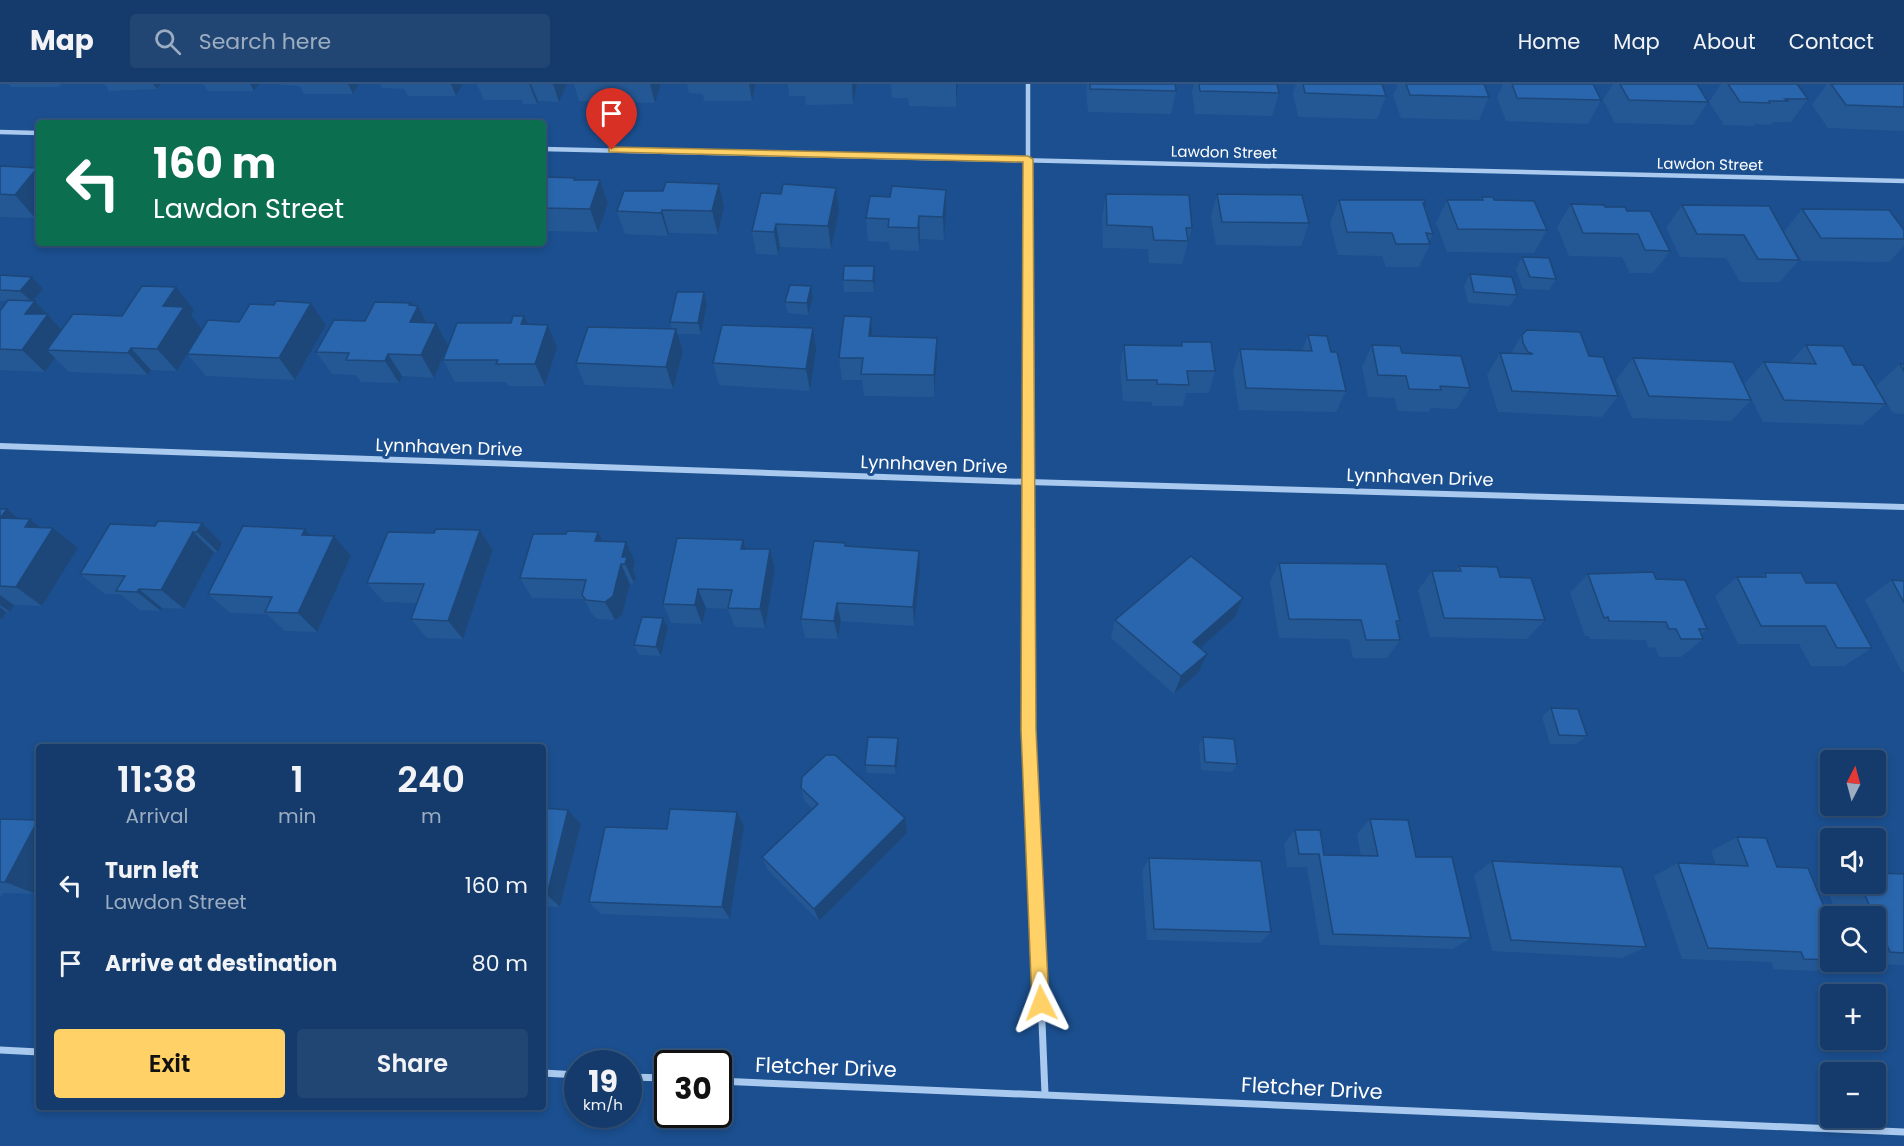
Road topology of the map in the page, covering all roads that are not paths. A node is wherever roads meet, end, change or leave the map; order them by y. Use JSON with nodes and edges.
{"nodes":[{"id":1,"x":1028,"y":84,"type":"edge"},
{"id":2,"x":0,"y":132,"type":"edge"},
{"id":3,"x":36,"y":133,"type":"edge"},
{"id":4,"x":546,"y":149,"type":"edge"},
{"id":5,"x":1028,"y":159,"type":"junction"},
{"id":6,"x":1904,"y":181,"type":"edge"},
{"id":7,"x":0,"y":446,"type":"edge"},
{"id":8,"x":1028,"y":483,"type":"junction"},
{"id":9,"x":1904,"y":507,"type":"edge"},
{"id":10,"x":0,"y":1050,"type":"edge"},
{"id":11,"x":36,"y":1052,"type":"edge"},
{"id":12,"x":546,"y":1073,"type":"edge"},
{"id":13,"x":564,"y":1074,"type":"edge"},
{"id":14,"x":732,"y":1082,"type":"edge"},
{"id":15,"x":1045,"y":1094,"type":"junction"},
{"id":16,"x":1904,"y":1132,"type":"edge"}],
"edges":[{"from":1,"to":5,"type":"street"},
{"from":2,"to":3,"type":"street"},
{"from":4,"to":5,"type":"street","name":"Lawdon Street"},
{"from":5,"to":6,"type":"street","name":"Lawdon Street"},
{"from":5,"to":8,"type":"street"},
{"from":7,"to":8,"type":"street","name":"Lynnhaven Drive"},
{"from":8,"to":9,"type":"street","name":"Lynnhaven Drive"},
{"from":8,"to":15,"type":"street"},
{"from":10,"to":11,"type":"street"},
{"from":12,"to":13,"type":"street"},
{"from":14,"to":15,"type":"street","name":"Fletcher Drive"},
{"from":15,"to":16,"type":"street","name":"Fletcher Drive"}]}
